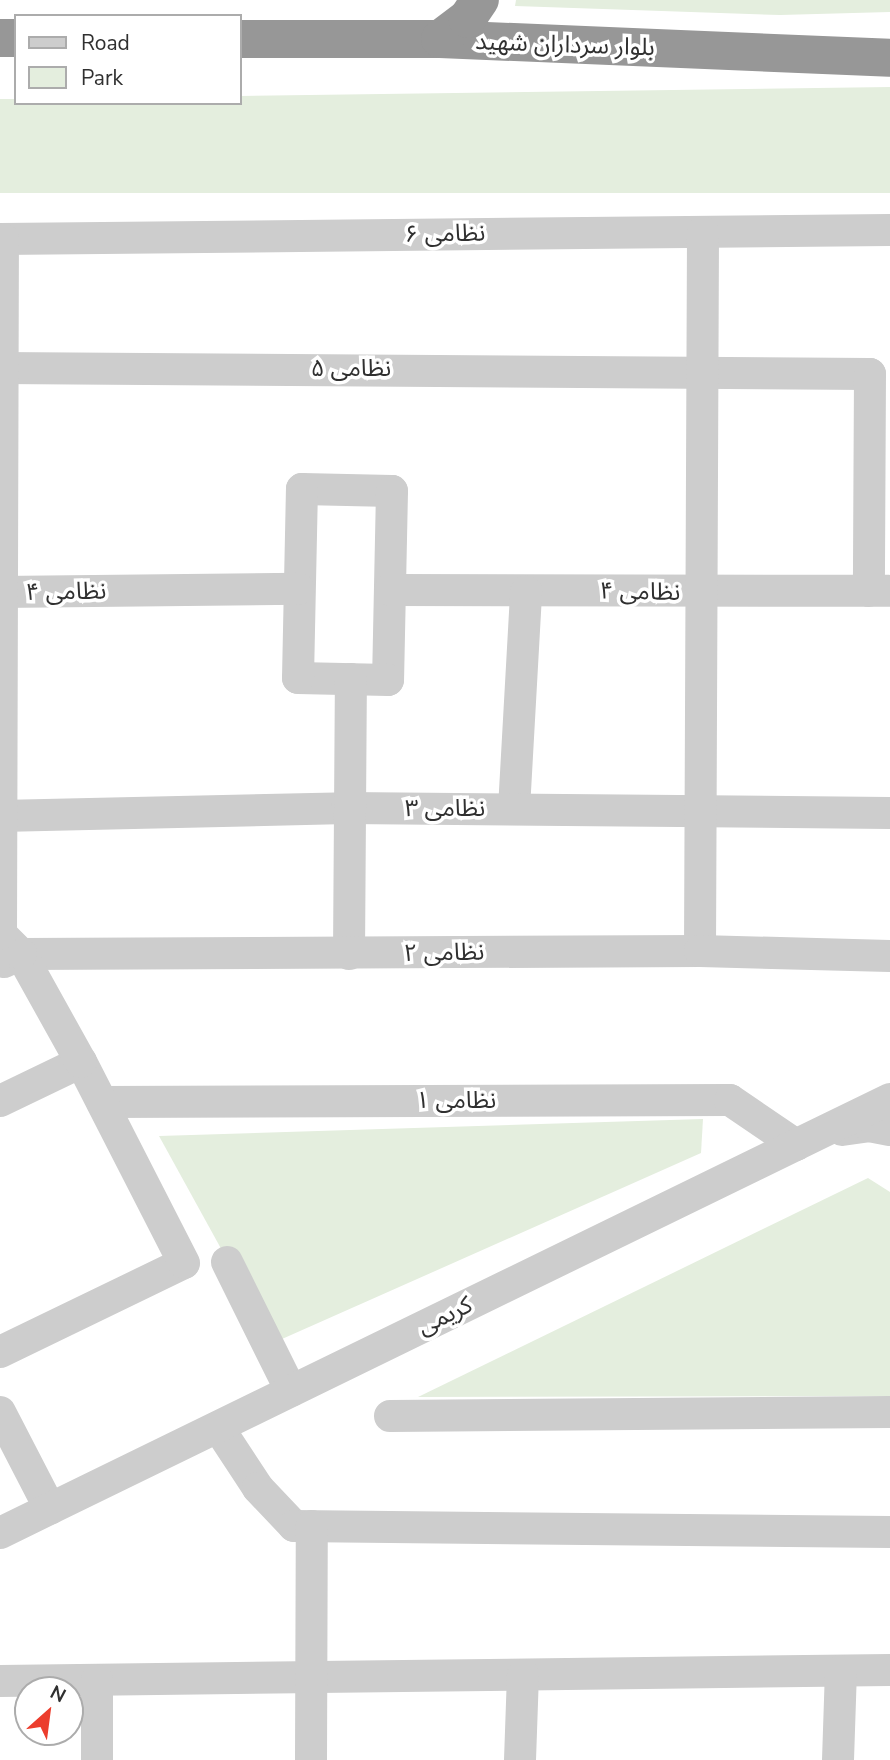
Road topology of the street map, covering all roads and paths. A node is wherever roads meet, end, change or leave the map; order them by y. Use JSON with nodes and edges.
{"nodes":[{"id":1,"x":480,"y":0,"type":"edge"},
{"id":2,"x":242,"y":39,"type":"edge"},
{"id":3,"x":440,"y":40,"type":"junction"},
{"id":4,"x":890,"y":58,"type":"edge"},
{"id":5,"x":890,"y":230,"type":"edge"},
{"id":6,"x":703,"y":232,"type":"junction"},
{"id":7,"x":1,"y":239,"type":"edge"},
{"id":8,"x":1,"y":368,"type":"edge"},
{"id":9,"x":702,"y":370,"type":"junction"},
{"id":10,"x":299,"y":589,"type":"junction"},
{"id":11,"x":390,"y":590,"type":"junction"},
{"id":12,"x":526,"y":591,"type":"junction"},
{"id":13,"x":880,"y":591,"type":"edge"},
{"id":14,"x":1,"y":592,"type":"edge"},
{"id":15,"x":701,"y":593,"type":"junction"},
{"id":16,"x":351,"y":679,"type":"junction"},
{"id":17,"x":347,"y":808,"type":"junction"},
{"id":18,"x":514,"y":809,"type":"junction"},
{"id":19,"x":700,"y":811,"type":"junction"},
{"id":20,"x":890,"y":813,"type":"edge"},
{"id":21,"x":1,"y":816,"type":"edge"},
{"id":22,"x":700,"y":951,"type":"junction"},
{"id":23,"x":349,"y":954,"type":"junction"},
{"id":24,"x":890,"y":956,"type":"edge"},
{"id":25,"x":10,"y":959,"type":"edge"},
{"id":26,"x":81,"y":1062,"type":"junction"},
{"id":27,"x":890,"y":1100,"type":"edge"},
{"id":28,"x":0,"y":1101,"type":"edge"},
{"id":29,"x":102,"y":1102,"type":"junction"},
{"id":30,"x":890,"y":1130,"type":"edge"},
{"id":31,"x":808,"y":1140,"type":"junction"},
{"id":32,"x":227,"y":1262,"type":"dead end"},
{"id":33,"x":0,"y":1352,"type":"edge"},
{"id":34,"x":291,"y":1391,"type":"junction"},
{"id":35,"x":0,"y":1412,"type":"edge"},
{"id":36,"x":890,"y":1412,"type":"edge"},
{"id":37,"x":390,"y":1416,"type":"dead end"},
{"id":38,"x":218,"y":1427,"type":"junction"},
{"id":39,"x":50,"y":1509,"type":"junction"},
{"id":40,"x":312,"y":1526,"type":"junction"},
{"id":41,"x":890,"y":1532,"type":"edge"},
{"id":42,"x":0,"y":1533,"type":"edge"},
{"id":43,"x":890,"y":1670,"type":"edge"},
{"id":44,"x":841,"y":1671,"type":"junction"},
{"id":45,"x":523,"y":1675,"type":"junction"},
{"id":46,"x":311,"y":1677,"type":"junction"},
{"id":47,"x":97,"y":1680,"type":"junction"},
{"id":48,"x":0,"y":1681,"type":"edge"},
{"id":49,"x":97,"y":1760,"type":"edge"},
{"id":50,"x":311,"y":1760,"type":"edge"},
{"id":51,"x":520,"y":1760,"type":"edge"},
{"id":52,"x":838,"y":1760,"type":"edge"}],
"edges":[{"from":1,"to":3,"type":"highway"},
{"from":2,"to":3,"type":"highway","name":"بلوار سرداران شهید"},
{"from":3,"to":4,"type":"highway","name":"بلوار سرداران شهید"},
{"from":5,"to":6,"type":"street","name":"نظامی ۶"},
{"from":6,"to":7,"type":"street","name":"نظامی ۶"},
{"from":6,"to":9,"type":"street"},
{"from":7,"to":8,"type":"street"},
{"from":8,"to":9,"type":"street","name":"نظامی ۵"},
{"from":8,"to":14,"type":"street"},
{"from":9,"to":13,"type":"street","name":"نظامی ۵"},
{"from":9,"to":15,"type":"street"},
{"from":10,"to":11,"type":"street"},
{"from":10,"to":14,"type":"street","name":"نظامی ۴"},
{"from":10,"to":16,"type":"street"},
{"from":11,"to":12,"type":"street","name":"نظامی ۴"},
{"from":11,"to":16,"type":"street"},
{"from":12,"to":15,"type":"street","name":"نظامی ۴"},
{"from":12,"to":18,"type":"street"},
{"from":13,"to":15,"type":"street","name":"نظامی ۴"},
{"from":14,"to":21,"type":"street"},
{"from":15,"to":19,"type":"street"},
{"from":16,"to":17,"type":"street"},
{"from":17,"to":18,"type":"street","name":"نظامی ۳"},
{"from":17,"to":21,"type":"street","name":"نظامی ۳"},
{"from":17,"to":23,"type":"street"},
{"from":18,"to":19,"type":"street","name":"نظامی ۳"},
{"from":19,"to":20,"type":"street","name":"نظامی ۳"},
{"from":19,"to":22,"type":"street"},
{"from":21,"to":25,"type":"street"},
{"from":22,"to":23,"type":"street","name":"نظامی ۲"},
{"from":22,"to":24,"type":"street","name":"نظامی ۲"},
{"from":23,"to":25,"type":"street","name":"نظامی ۲"},
{"from":25,"to":26,"type":"street"},
{"from":26,"to":28,"type":"street"},
{"from":26,"to":29,"type":"street"},
{"from":27,"to":31,"type":"street","name":"کریمی"},
{"from":29,"to":31,"type":"street","name":"نظامی ۱"},
{"from":29,"to":33,"type":"street"},
{"from":30,"to":31,"type":"street"},
{"from":31,"to":34,"type":"street","name":"کریمی"},
{"from":32,"to":34,"type":"street"},
{"from":34,"to":38,"type":"street","name":"کریمی"},
{"from":35,"to":39,"type":"street"},
{"from":36,"to":37,"type":"street"},
{"from":38,"to":39,"type":"street","name":"کریمی"},
{"from":38,"to":40,"type":"street"},
{"from":39,"to":42,"type":"street","name":"کریمی"},
{"from":40,"to":41,"type":"street"},
{"from":40,"to":46,"type":"street"},
{"from":43,"to":44,"type":"street"},
{"from":44,"to":45,"type":"street"},
{"from":44,"to":52,"type":"street"},
{"from":45,"to":46,"type":"street"},
{"from":45,"to":51,"type":"street"},
{"from":46,"to":47,"type":"street"},
{"from":46,"to":50,"type":"street"},
{"from":47,"to":48,"type":"street"},
{"from":47,"to":49,"type":"street"}]}
